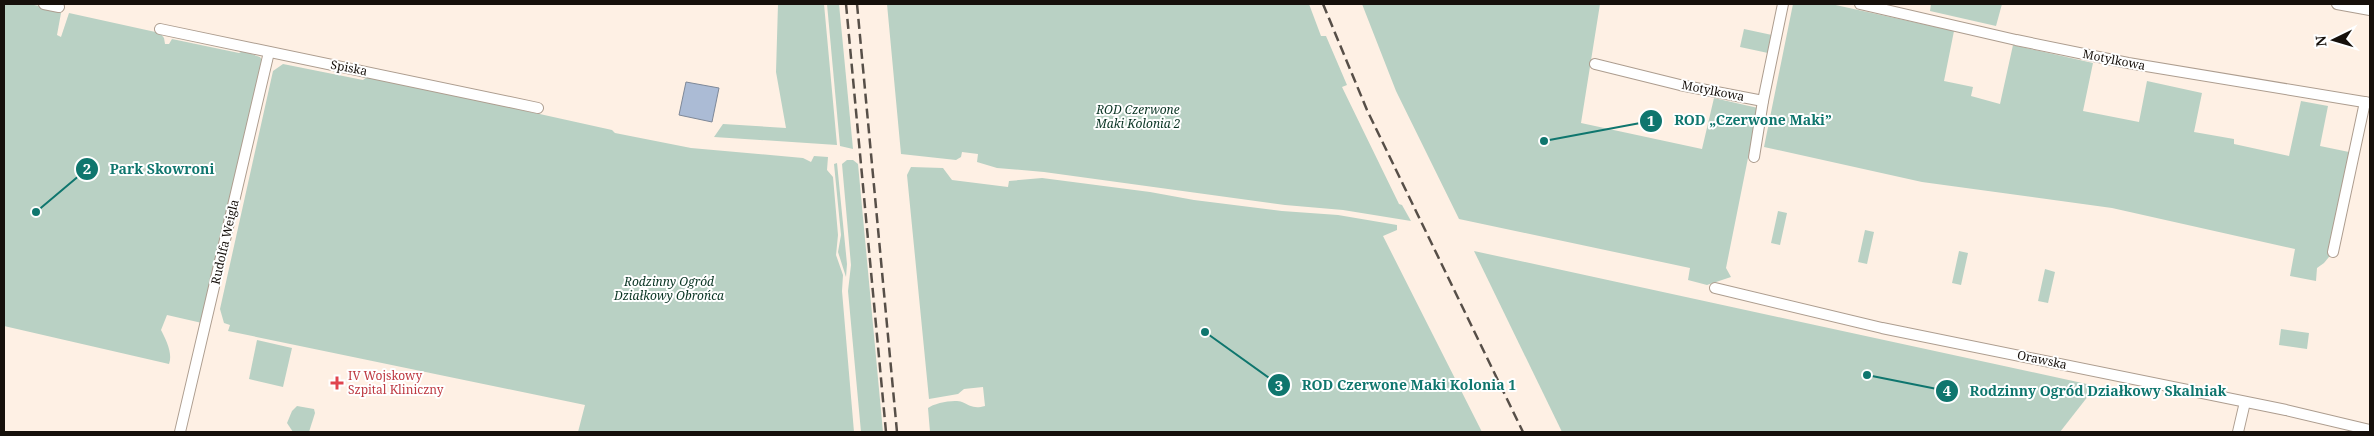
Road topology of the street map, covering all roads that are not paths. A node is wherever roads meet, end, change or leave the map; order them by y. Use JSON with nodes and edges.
{"nodes":[{"id":1,"x":44,"y":4,"type":"edge"},
{"id":2,"x":1783,"y":4,"type":"edge"},
{"id":3,"x":1860,"y":4,"type":"edge"},
{"id":4,"x":2337,"y":4,"type":"edge"},
{"id":5,"x":59,"y":7,"type":"dead end"},
{"id":6,"x":2370,"y":10,"type":"edge"},
{"id":7,"x":160,"y":29,"type":"dead end"},
{"id":8,"x":269,"y":52,"type":"junction"},
{"id":9,"x":1595,"y":64,"type":"dead end"},
{"id":10,"x":1763,"y":101,"type":"junction"},
{"id":11,"x":2368,"y":103,"type":"edge"},
{"id":12,"x":538,"y":108,"type":"dead end"},
{"id":13,"x":1754,"y":157,"type":"dead end"},
{"id":14,"x":2333,"y":252,"type":"dead end"},
{"id":15,"x":1714,"y":288,"type":"dead end"},
{"id":16,"x":2245,"y":402,"type":"junction"},
{"id":17,"x":2370,"y":430,"type":"edge"},
{"id":18,"x":180,"y":432,"type":"edge"},
{"id":19,"x":2238,"y":432,"type":"edge"}],
"edges":[{"from":1,"to":5,"type":"street"},
{"from":2,"to":10,"type":"street"},
{"from":3,"to":11,"type":"street","name":"Motylkowa"},
{"from":4,"to":6,"type":"street"},
{"from":7,"to":8,"type":"street","name":"Spiska"},
{"from":8,"to":12,"type":"street","name":"Spiska"},
{"from":8,"to":18,"type":"street","name":"Rudolfa Weigla"},
{"from":9,"to":10,"type":"street","name":"Motylkowa"},
{"from":10,"to":13,"type":"street"},
{"from":11,"to":14,"type":"street"},
{"from":15,"to":16,"type":"street","name":"Orawska"},
{"from":16,"to":17,"type":"street","name":"Orawska"},
{"from":16,"to":19,"type":"street"}]}
